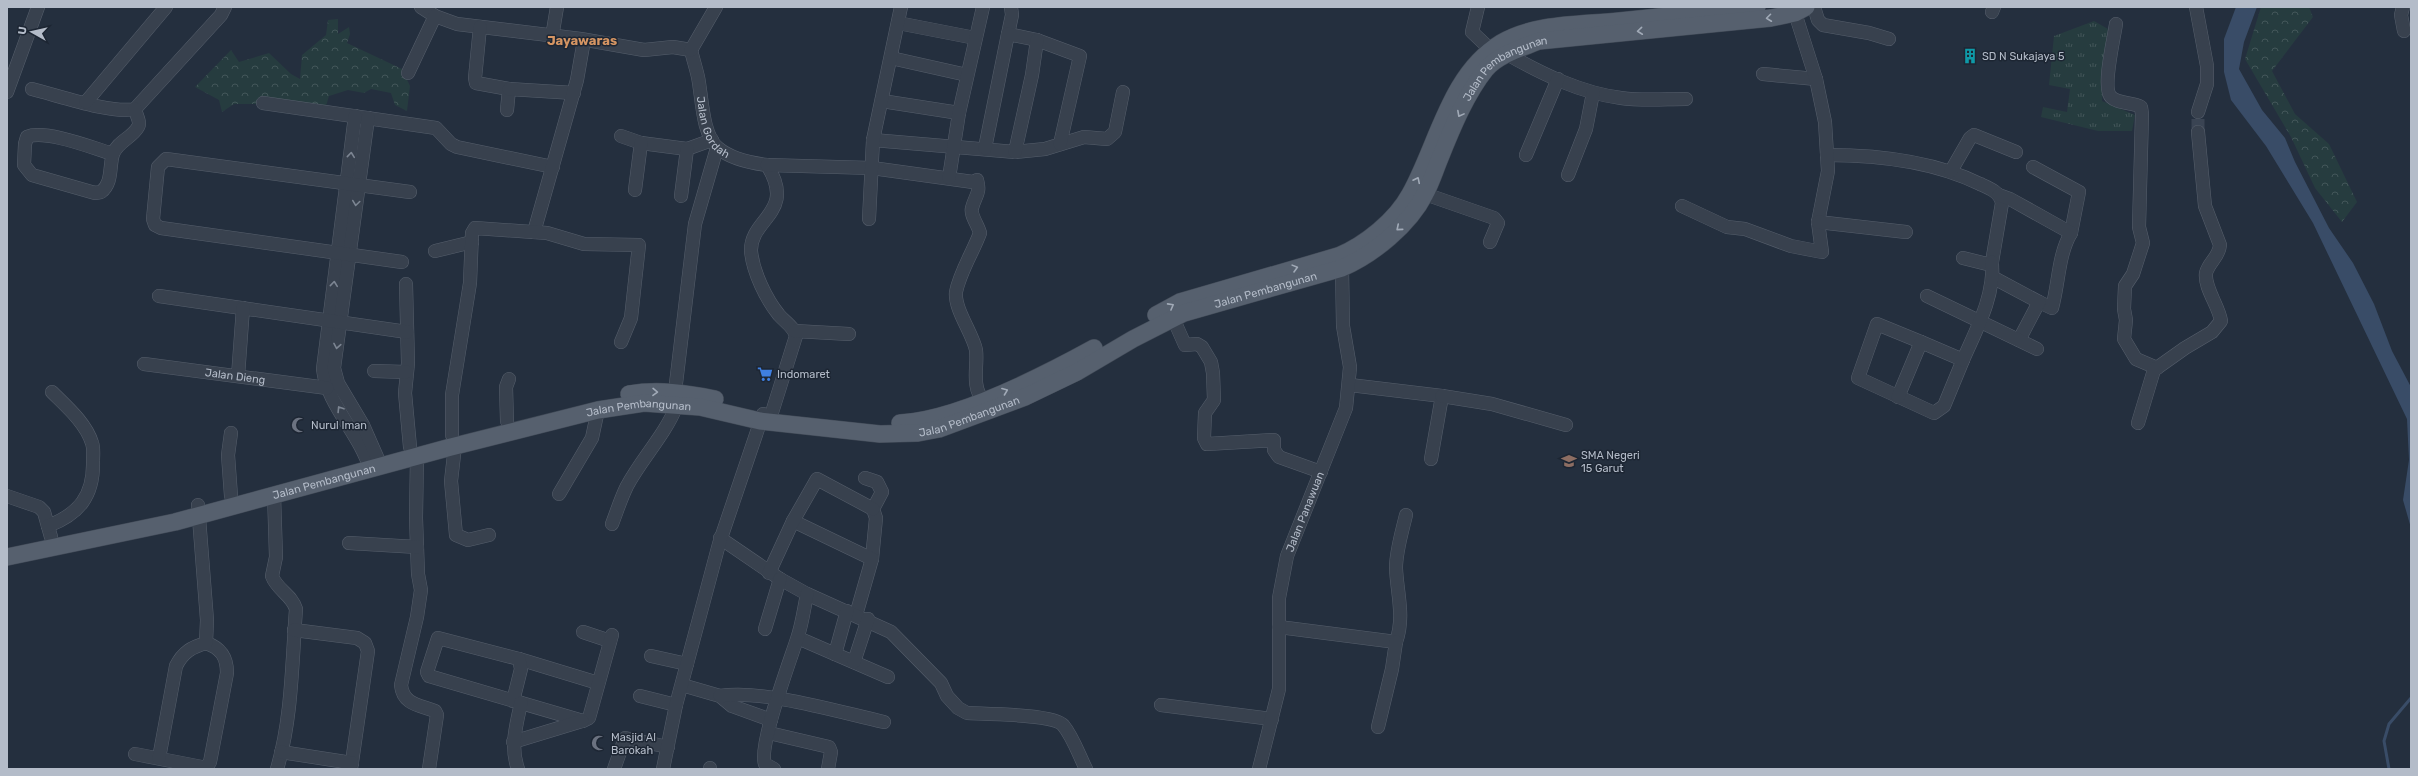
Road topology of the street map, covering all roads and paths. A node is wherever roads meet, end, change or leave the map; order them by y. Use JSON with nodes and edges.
{"nodes":[{"id":1,"x":38,"y":7,"type":"edge"},
{"id":2,"x":166,"y":7,"type":"edge"},
{"id":3,"x":225,"y":7,"type":"edge"},
{"id":4,"x":421,"y":7,"type":"edge"},
{"id":5,"x":557,"y":7,"type":"edge"},
{"id":6,"x":716,"y":7,"type":"edge"},
{"id":7,"x":901,"y":7,"type":"edge"},
{"id":8,"x":983,"y":7,"type":"edge"},
{"id":9,"x":1011,"y":7,"type":"edge"},
{"id":10,"x":1478,"y":7,"type":"edge"},
{"id":11,"x":1757,"y":7,"type":"edge"},
{"id":12,"x":1814,"y":7,"type":"edge"},
{"id":13,"x":2196,"y":7,"type":"edge"},
{"id":14,"x":2403,"y":7,"type":"edge"},
{"id":15,"x":1730,"y":8,"type":"edge"},
{"id":16,"x":1800,"y":10,"type":"edge"},
{"id":17,"x":435,"y":16,"type":"junction"},
{"id":18,"x":1704,"y":18,"type":"junction"},
{"id":19,"x":898,"y":23,"type":"junction"},
{"id":20,"x":2116,"y":24,"type":"dead end"},
{"id":21,"x":480,"y":27,"type":"junction"},
{"id":22,"x":2404,"y":31,"type":"dead end"},
{"id":23,"x":1008,"y":34,"type":"junction"},
{"id":24,"x":552,"y":37,"type":"junction"},
{"id":25,"x":975,"y":38,"type":"junction"},
{"id":26,"x":1889,"y":39,"type":"dead end"},
{"id":27,"x":584,"y":40,"type":"junction"},
{"id":28,"x":1037,"y":40,"type":"junction"},
{"id":29,"x":691,"y":50,"type":"junction"},
{"id":30,"x":1499,"y":52,"type":"junction"},
{"id":31,"x":891,"y":58,"type":"junction"},
{"id":32,"x":408,"y":73,"type":"dead end"},
{"id":33,"x":1763,"y":74,"type":"dead end"},
{"id":34,"x":967,"y":75,"type":"junction"},
{"id":35,"x":1558,"y":79,"type":"junction"},
{"id":36,"x":1816,"y":79,"type":"junction"},
{"id":37,"x":32,"y":88,"type":"dead end"},
{"id":38,"x":509,"y":89,"type":"junction"},
{"id":39,"x":7,"y":92,"type":"edge"},
{"id":40,"x":1123,"y":92,"type":"dead end"},
{"id":41,"x":1593,"y":92,"type":"junction"},
{"id":42,"x":574,"y":93,"type":"junction"},
{"id":43,"x":1686,"y":99,"type":"dead end"},
{"id":44,"x":882,"y":101,"type":"junction"},
{"id":45,"x":86,"y":102,"type":"junction"},
{"id":46,"x":263,"y":103,"type":"dead end"},
{"id":47,"x":135,"y":109,"type":"junction"},
{"id":48,"x":507,"y":110,"type":"dead end"},
{"id":49,"x":2198,"y":112,"type":"tunnel mouth"},
{"id":50,"x":959,"y":113,"type":"junction"},
{"id":51,"x":361,"y":117,"type":"junction"},
{"id":52,"x":2198,"y":132,"type":"tunnel mouth"},
{"id":53,"x":621,"y":136,"type":"dead end"},
{"id":54,"x":873,"y":140,"type":"junction"},
{"id":55,"x":641,"y":143,"type":"junction"},
{"id":56,"x":715,"y":144,"type":"junction"},
{"id":57,"x":1060,"y":144,"type":"junction"},
{"id":58,"x":954,"y":147,"type":"junction"},
{"id":59,"x":687,"y":148,"type":"junction"},
{"id":60,"x":984,"y":148,"type":"junction"},
{"id":61,"x":1015,"y":152,"type":"junction"},
{"id":62,"x":2016,"y":152,"type":"dead end"},
{"id":63,"x":113,"y":154,"type":"junction"},
{"id":64,"x":1526,"y":155,"type":"dead end"},
{"id":65,"x":1827,"y":155,"type":"junction"},
{"id":66,"x":767,"y":165,"type":"junction"},
{"id":67,"x":553,"y":167,"type":"junction"},
{"id":68,"x":2033,"y":167,"type":"dead end"},
{"id":69,"x":872,"y":168,"type":"junction"},
{"id":70,"x":1951,"y":172,"type":"junction"},
{"id":71,"x":1568,"y":175,"type":"dead end"},
{"id":72,"x":949,"y":178,"type":"junction"},
{"id":73,"x":353,"y":184,"type":"junction"},
{"id":74,"x":635,"y":190,"type":"dead end"},
{"id":75,"x":410,"y":192,"type":"dead end"},
{"id":76,"x":1425,"y":194,"type":"junction"},
{"id":77,"x":1999,"y":194,"type":"junction"},
{"id":78,"x":681,"y":196,"type":"dead end"},
{"id":79,"x":1682,"y":206,"type":"dead end"},
{"id":80,"x":869,"y":219,"type":"dead end"},
{"id":81,"x":1818,"y":222,"type":"junction"},
{"id":82,"x":534,"y":232,"type":"junction"},
{"id":83,"x":1906,"y":232,"type":"dead end"},
{"id":84,"x":2071,"y":233,"type":"junction"},
{"id":85,"x":472,"y":242,"type":"junction"},
{"id":86,"x":1490,"y":242,"type":"dead end"},
{"id":87,"x":435,"y":251,"type":"dead end"},
{"id":88,"x":343,"y":254,"type":"junction"},
{"id":89,"x":1963,"y":258,"type":"dead end"},
{"id":90,"x":402,"y":262,"type":"dead end"},
{"id":91,"x":1340,"y":262,"type":"junction"},
{"id":92,"x":1992,"y":262,"type":"junction"},
{"id":93,"x":1994,"y":278,"type":"junction"},
{"id":94,"x":406,"y":284,"type":"dead end"},
{"id":95,"x":158,"y":296,"type":"dead end"},
{"id":96,"x":1927,"y":296,"type":"dead end"},
{"id":97,"x":2039,"y":302,"type":"junction"},
{"id":98,"x":243,"y":308,"type":"junction"},
{"id":99,"x":1173,"y":318,"type":"junction"},
{"id":100,"x":1979,"y":320,"type":"junction"},
{"id":101,"x":336,"y":322,"type":"junction"},
{"id":102,"x":795,"y":331,"type":"junction"},
{"id":103,"x":407,"y":332,"type":"junction"},
{"id":104,"x":849,"y":334,"type":"dead end"},
{"id":105,"x":2019,"y":340,"type":"junction"},
{"id":106,"x":621,"y":342,"type":"dead end"},
{"id":107,"x":1921,"y":342,"type":"junction"},
{"id":108,"x":2037,"y":349,"type":"dead end"},
{"id":109,"x":1088,"y":358,"type":"junction"},
{"id":110,"x":1963,"y":360,"type":"junction"},
{"id":111,"x":144,"y":364,"type":"dead end"},
{"id":112,"x":2158,"y":368,"type":"junction"},
{"id":113,"x":374,"y":371,"type":"dead end"},
{"id":114,"x":406,"y":372,"type":"junction"},
{"id":115,"x":238,"y":376,"type":"junction"},
{"id":116,"x":509,"y":379,"type":"dead end"},
{"id":117,"x":1350,"y":385,"type":"junction"},
{"id":118,"x":327,"y":388,"type":"junction"},
{"id":119,"x":52,"y":392,"type":"dead end"},
{"id":120,"x":1442,"y":396,"type":"junction"},
{"id":121,"x":1898,"y":397,"type":"junction"},
{"id":122,"x":676,"y":398,"type":"junction"},
{"id":123,"x":982,"y":400,"type":"junction"},
{"id":124,"x":598,"y":410,"type":"junction"},
{"id":125,"x":962,"y":414,"type":"junction"},
{"id":126,"x":766,"y":416,"type":"junction"},
{"id":127,"x":507,"y":421,"type":"junction"},
{"id":128,"x":2138,"y":423,"type":"dead end"},
{"id":129,"x":1566,"y":425,"type":"dead end"},
{"id":130,"x":358,"y":428,"type":"junction"},
{"id":131,"x":231,"y":433,"type":"dead end"},
{"id":132,"x":454,"y":441,"type":"junction"},
{"id":133,"x":414,"y":451,"type":"junction"},
{"id":134,"x":1431,"y":459,"type":"dead end"},
{"id":135,"x":374,"y":462,"type":"junction"},
{"id":136,"x":1321,"y":472,"type":"junction"},
{"id":137,"x":865,"y":478,"type":"dead end"},
{"id":138,"x":274,"y":494,"type":"junction"},
{"id":139,"x":559,"y":494,"type":"dead end"},
{"id":140,"x":7,"y":496,"type":"edge"},
{"id":141,"x":231,"y":496,"type":"junction"},
{"id":142,"x":873,"y":509,"type":"junction"},
{"id":143,"x":198,"y":510,"type":"junction"},
{"id":144,"x":1406,"y":515,"type":"dead end"},
{"id":145,"x":793,"y":521,"type":"junction"},
{"id":146,"x":612,"y":524,"type":"dead end"},
{"id":147,"x":49,"y":531,"type":"junction"},
{"id":148,"x":489,"y":535,"type":"dead end"},
{"id":149,"x":720,"y":538,"type":"junction"},
{"id":150,"x":349,"y":543,"type":"dead end"},
{"id":151,"x":7,"y":545,"type":"edge"},
{"id":152,"x":417,"y":547,"type":"junction"},
{"id":153,"x":7,"y":557,"type":"edge"},
{"id":154,"x":872,"y":559,"type":"junction"},
{"id":155,"x":775,"y":576,"type":"junction"},
{"id":156,"x":807,"y":594,"type":"junction"},
{"id":157,"x":857,"y":615,"type":"junction"},
{"id":158,"x":1279,"y":627,"type":"junction"},
{"id":159,"x":765,"y":629,"type":"dead end"},
{"id":160,"x":294,"y":630,"type":"junction"},
{"id":161,"x":583,"y":632,"type":"dead end"},
{"id":162,"x":798,"y":638,"type":"junction"},
{"id":163,"x":1396,"y":642,"type":"junction"},
{"id":164,"x":206,"y":643,"type":"junction"},
{"id":165,"x":835,"y":654,"type":"junction"},
{"id":166,"x":651,"y":656,"type":"dead end"},
{"id":167,"x":519,"y":659,"type":"junction"},
{"id":168,"x":407,"y":660,"type":"junction"},
{"id":169,"x":854,"y":662,"type":"junction"},
{"id":170,"x":687,"y":664,"type":"junction"},
{"id":171,"x":428,"y":667,"type":"junction"},
{"id":172,"x":888,"y":677,"type":"dead end"},
{"id":173,"x":598,"y":683,"type":"junction"},
{"id":174,"x":682,"y":684,"type":"junction"},
{"id":175,"x":640,"y":696,"type":"dead end"},
{"id":176,"x":720,"y":696,"type":"junction"},
{"id":177,"x":778,"y":699,"type":"junction"},
{"id":178,"x":517,"y":702,"type":"junction"},
{"id":179,"x":676,"y":705,"type":"junction"},
{"id":180,"x":1161,"y":706,"type":"dead end"},
{"id":181,"x":771,"y":720,"type":"junction"},
{"id":182,"x":1272,"y":720,"type":"junction"},
{"id":183,"x":583,"y":721,"type":"junction"},
{"id":184,"x":884,"y":722,"type":"dead end"},
{"id":185,"x":1378,"y":727,"type":"dead end"},
{"id":186,"x":769,"y":733,"type":"junction"},
{"id":187,"x":513,"y":742,"type":"junction"},
{"id":188,"x":668,"y":747,"type":"junction"},
{"id":189,"x":281,"y":752,"type":"junction"},
{"id":190,"x":135,"y":754,"type":"dead end"},
{"id":191,"x":159,"y":758,"type":"junction"},
{"id":192,"x":351,"y":766,"type":"edge"},
{"id":193,"x":207,"y":768,"type":"edge"},
{"id":194,"x":612,"y":768,"type":"edge"},
{"id":195,"x":276,"y":769,"type":"edge"},
{"id":196,"x":429,"y":769,"type":"edge"},
{"id":197,"x":518,"y":769,"type":"edge"},
{"id":198,"x":663,"y":769,"type":"edge"},
{"id":199,"x":774,"y":769,"type":"edge"},
{"id":200,"x":828,"y":769,"type":"edge"},
{"id":201,"x":1086,"y":769,"type":"edge"},
{"id":202,"x":1259,"y":769,"type":"edge"}],
"edges":[{"from":1,"to":39,"type":"street"},
{"from":2,"to":45,"type":"street"},
{"from":3,"to":47,"type":"street"},
{"from":4,"to":17,"type":"street"},
{"from":5,"to":24,"type":"street"},
{"from":6,"to":29,"type":"street"},
{"from":7,"to":19,"type":"street"},
{"from":8,"to":25,"type":"street"},
{"from":9,"to":23,"type":"street"},
{"from":10,"to":30,"type":"street"},
{"from":11,"to":15,"type":"main road","name":"Jalan Pembangunan"},
{"from":12,"to":26,"type":"street"},
{"from":13,"to":49,"type":"street"},
{"from":14,"to":22,"type":"street"},
{"from":15,"to":18,"type":"main road","name":"Jalan Pembangunan"},
{"from":16,"to":18,"type":"main road","name":"Jalan Pembangunan","one_way":true},
{"from":16,"to":36,"type":"street"},
{"from":17,"to":21,"type":"street"},
{"from":17,"to":32,"type":"street"},
{"from":18,"to":30,"type":"main road","name":"Jalan Pembangunan"},
{"from":19,"to":25,"type":"street"},
{"from":19,"to":31,"type":"street"},
{"from":20,"to":112,"type":"street"},
{"from":21,"to":24,"type":"street"},
{"from":21,"to":38,"type":"street"},
{"from":23,"to":28,"type":"street"},
{"from":23,"to":60,"type":"street"},
{"from":24,"to":27,"type":"street"},
{"from":25,"to":34,"type":"street"},
{"from":27,"to":29,"type":"street"},
{"from":27,"to":42,"type":"street"},
{"from":28,"to":57,"type":"street"},
{"from":28,"to":61,"type":"street"},
{"from":29,"to":56,"type":"street","name":"Jalan Gordah"},
{"from":30,"to":35,"type":"street"},
{"from":30,"to":76,"type":"main road","name":"Jalan Pembangunan","one_way":true},
{"from":91,"to":30,"type":"main road","name":"Jalan Pembangunan","one_way":true},
{"from":31,"to":34,"type":"street"},
{"from":31,"to":44,"type":"street"},
{"from":33,"to":36,"type":"street"},
{"from":34,"to":50,"type":"street"},
{"from":35,"to":41,"type":"street"},
{"from":35,"to":64,"type":"street"},
{"from":36,"to":65,"type":"street"},
{"from":37,"to":45,"type":"street"},
{"from":38,"to":42,"type":"street"},
{"from":38,"to":48,"type":"street"},
{"from":40,"to":57,"type":"street"},
{"from":41,"to":43,"type":"street"},
{"from":41,"to":71,"type":"street"},
{"from":42,"to":67,"type":"street"},
{"from":44,"to":50,"type":"street"},
{"from":44,"to":54,"type":"street"},
{"from":45,"to":47,"type":"street"},
{"from":46,"to":51,"type":"street"},
{"from":47,"to":63,"type":"street"},
{"from":50,"to":58,"type":"street"},
{"from":51,"to":67,"type":"street"},
{"from":51,"to":73,"type":"street"},
{"from":52,"to":112,"type":"street"},
{"from":53,"to":55,"type":"street"},
{"from":54,"to":58,"type":"street"},
{"from":54,"to":69,"type":"street"},
{"from":55,"to":59,"type":"street"},
{"from":55,"to":74,"type":"street"},
{"from":56,"to":59,"type":"street"},
{"from":56,"to":66,"type":"street","name":"Jalan Gordah"},
{"from":56,"to":122,"type":"street"},
{"from":57,"to":61,"type":"street"},
{"from":58,"to":60,"type":"street"},
{"from":58,"to":72,"type":"street"},
{"from":59,"to":78,"type":"street"},
{"from":60,"to":61,"type":"street"},
{"from":62,"to":70,"type":"street"},
{"from":63,"to":63,"type":"street"},
{"from":65,"to":70,"type":"street"},
{"from":65,"to":81,"type":"street"},
{"from":66,"to":69,"type":"street","name":"Jalan Gordah"},
{"from":66,"to":102,"type":"street"},
{"from":67,"to":82,"type":"street"},
{"from":68,"to":84,"type":"street"},
{"from":69,"to":72,"type":"street","name":"Jalan Gordah"},
{"from":69,"to":80,"type":"street"},
{"from":70,"to":77,"type":"street"},
{"from":72,"to":123,"type":"street","name":"Jalan Gordah"},
{"from":73,"to":75,"type":"street"},
{"from":73,"to":88,"type":"street"},
{"from":73,"to":88,"type":"street"},
{"from":76,"to":86,"type":"street"},
{"from":76,"to":91,"type":"main road","name":"Jalan Pembangunan","one_way":true},
{"from":77,"to":84,"type":"street"},
{"from":77,"to":92,"type":"street"},
{"from":79,"to":81,"type":"street"},
{"from":81,"to":83,"type":"street"},
{"from":82,"to":85,"type":"street"},
{"from":82,"to":106,"type":"street"},
{"from":84,"to":97,"type":"street"},
{"from":85,"to":87,"type":"street"},
{"from":85,"to":132,"type":"street"},
{"from":88,"to":90,"type":"street"},
{"from":88,"to":101,"type":"street"},
{"from":89,"to":92,"type":"street"},
{"from":91,"to":99,"type":"main road","name":"Jalan Pembangunan"},
{"from":109,"to":91,"type":"main road","name":"Jalan Pembangunan","one_way":true},
{"from":91,"to":117,"type":"street","name":"Jalan Panawuan"},
{"from":92,"to":93,"type":"street"},
{"from":93,"to":97,"type":"street"},
{"from":93,"to":100,"type":"street"},
{"from":94,"to":103,"type":"street"},
{"from":95,"to":98,"type":"street"},
{"from":96,"to":100,"type":"street"},
{"from":97,"to":105,"type":"street"},
{"from":98,"to":101,"type":"street"},
{"from":98,"to":115,"type":"street"},
{"from":99,"to":109,"type":"main road","name":"Jalan Pembangunan"},
{"from":99,"to":136,"type":"street"},
{"from":100,"to":105,"type":"street"},
{"from":100,"to":110,"type":"street"},
{"from":101,"to":103,"type":"street"},
{"from":101,"to":118,"type":"street"},
{"from":101,"to":130,"type":"street","one_way":true},
{"from":102,"to":104,"type":"street"},
{"from":102,"to":126,"type":"street"},
{"from":103,"to":114,"type":"street"},
{"from":105,"to":108,"type":"street"},
{"from":107,"to":110,"type":"street"},
{"from":107,"to":121,"type":"street"},
{"from":107,"to":121,"type":"street"},
{"from":123,"to":109,"type":"main road","name":"Jalan Pembangunan","one_way":true},
{"from":109,"to":125,"type":"main road","name":"Jalan Pembangunan"},
{"from":110,"to":121,"type":"street"},
{"from":111,"to":115,"type":"street","name":"Jalan Dieng"},
{"from":112,"to":128,"type":"street"},
{"from":113,"to":114,"type":"street"},
{"from":114,"to":133,"type":"street"},
{"from":115,"to":118,"type":"street","name":"Jalan Dieng"},
{"from":116,"to":127,"type":"street"},
{"from":117,"to":120,"type":"street"},
{"from":117,"to":136,"type":"street","name":"Jalan Panawuan"},
{"from":130,"to":118,"type":"street","one_way":true},
{"from":119,"to":147,"type":"street"},
{"from":120,"to":129,"type":"street"},
{"from":120,"to":134,"type":"street"},
{"from":122,"to":124,"type":"main road","name":"Jalan Pembangunan"},
{"from":122,"to":126,"type":"main road","name":"Jalan Pembangunan"},
{"from":127,"to":122,"type":"main road","name":"Jalan Pembangunan","one_way":true},
{"from":122,"to":146,"type":"street"},
{"from":123,"to":125,"type":"main road","name":"Jalan Pembangunan"},
{"from":124,"to":132,"type":"main road","name":"Jalan Pembangunan"},
{"from":124,"to":139,"type":"street"},
{"from":125,"to":126,"type":"main road","name":"Jalan Pembangunan"},
{"from":126,"to":149,"type":"street"},
{"from":127,"to":132,"type":"main road","name":"Jalan Pembangunan"},
{"from":130,"to":135,"type":"street"},
{"from":131,"to":141,"type":"street"},
{"from":132,"to":133,"type":"main road","name":"Jalan Pembangunan"},
{"from":132,"to":148,"type":"street"},
{"from":133,"to":135,"type":"main road","name":"Jalan Pembangunan"},
{"from":133,"to":152,"type":"street"},
{"from":135,"to":138,"type":"main road","name":"Jalan Pembangunan"},
{"from":135,"to":141,"type":"main road","name":"Jalan Pembangunan"},
{"from":136,"to":158,"type":"street","name":"Jalan Panawuan"},
{"from":137,"to":142,"type":"street"},
{"from":138,"to":143,"type":"main road","name":"Jalan Pembangunan"},
{"from":138,"to":160,"type":"street"},
{"from":140,"to":147,"type":"street"},
{"from":141,"to":143,"type":"main road","name":"Jalan Pembangunan"},
{"from":142,"to":145,"type":"street"},
{"from":142,"to":154,"type":"street"},
{"from":143,"to":147,"type":"main road","name":"Jalan Pembangunan"},
{"from":143,"to":153,"type":"main road","name":"Jalan Pembangunan"},
{"from":143,"to":164,"type":"street"},
{"from":144,"to":163,"type":"street"},
{"from":145,"to":154,"type":"street"},
{"from":145,"to":155,"type":"street"},
{"from":147,"to":151,"type":"main road","name":"Jalan Pembangunan"},
{"from":149,"to":155,"type":"street"},
{"from":149,"to":170,"type":"street"},
{"from":150,"to":152,"type":"street"},
{"from":152,"to":168,"type":"street"},
{"from":154,"to":157,"type":"street"},
{"from":155,"to":156,"type":"street"},
{"from":155,"to":159,"type":"street"},
{"from":156,"to":157,"type":"street"},
{"from":156,"to":162,"type":"street"},
{"from":157,"to":165,"type":"street"},
{"from":157,"to":169,"type":"street"},
{"from":157,"to":201,"type":"street"},
{"from":158,"to":163,"type":"street"},
{"from":158,"to":182,"type":"street","name":"Jalan Panawuan"},
{"from":160,"to":189,"type":"street"},
{"from":160,"to":192,"type":"street"},
{"from":161,"to":173,"type":"street"},
{"from":162,"to":165,"type":"street"},
{"from":162,"to":177,"type":"street"},
{"from":163,"to":185,"type":"street"},
{"from":164,"to":191,"type":"street"},
{"from":164,"to":193,"type":"street"},
{"from":165,"to":169,"type":"street"},
{"from":166,"to":170,"type":"street"},
{"from":167,"to":171,"type":"street"},
{"from":167,"to":173,"type":"street"},
{"from":167,"to":178,"type":"street"},
{"from":168,"to":171,"type":"street"},
{"from":168,"to":196,"type":"street"},
{"from":169,"to":172,"type":"street"},
{"from":170,"to":174,"type":"street"},
{"from":171,"to":178,"type":"street"},
{"from":173,"to":183,"type":"street"},
{"from":174,"to":176,"type":"street"},
{"from":174,"to":179,"type":"street"},
{"from":175,"to":179,"type":"street"},
{"from":176,"to":177,"type":"street"},
{"from":176,"to":181,"type":"street"},
{"from":177,"to":181,"type":"street"},
{"from":177,"to":184,"type":"street"},
{"from":178,"to":183,"type":"street"},
{"from":178,"to":187,"type":"street"},
{"from":179,"to":188,"type":"street"},
{"from":180,"to":182,"type":"street"},
{"from":181,"to":186,"type":"street"},
{"from":182,"to":202,"type":"street","name":"Jalan Panawuan"},
{"from":183,"to":187,"type":"street"},
{"from":186,"to":199,"type":"street"},
{"from":186,"to":200,"type":"street"},
{"from":187,"to":197,"type":"street"},
{"from":188,"to":194,"type":"street"},
{"from":188,"to":198,"type":"street"},
{"from":189,"to":192,"type":"street"},
{"from":189,"to":195,"type":"street"},
{"from":190,"to":191,"type":"street"},
{"from":191,"to":193,"type":"street"}]}
